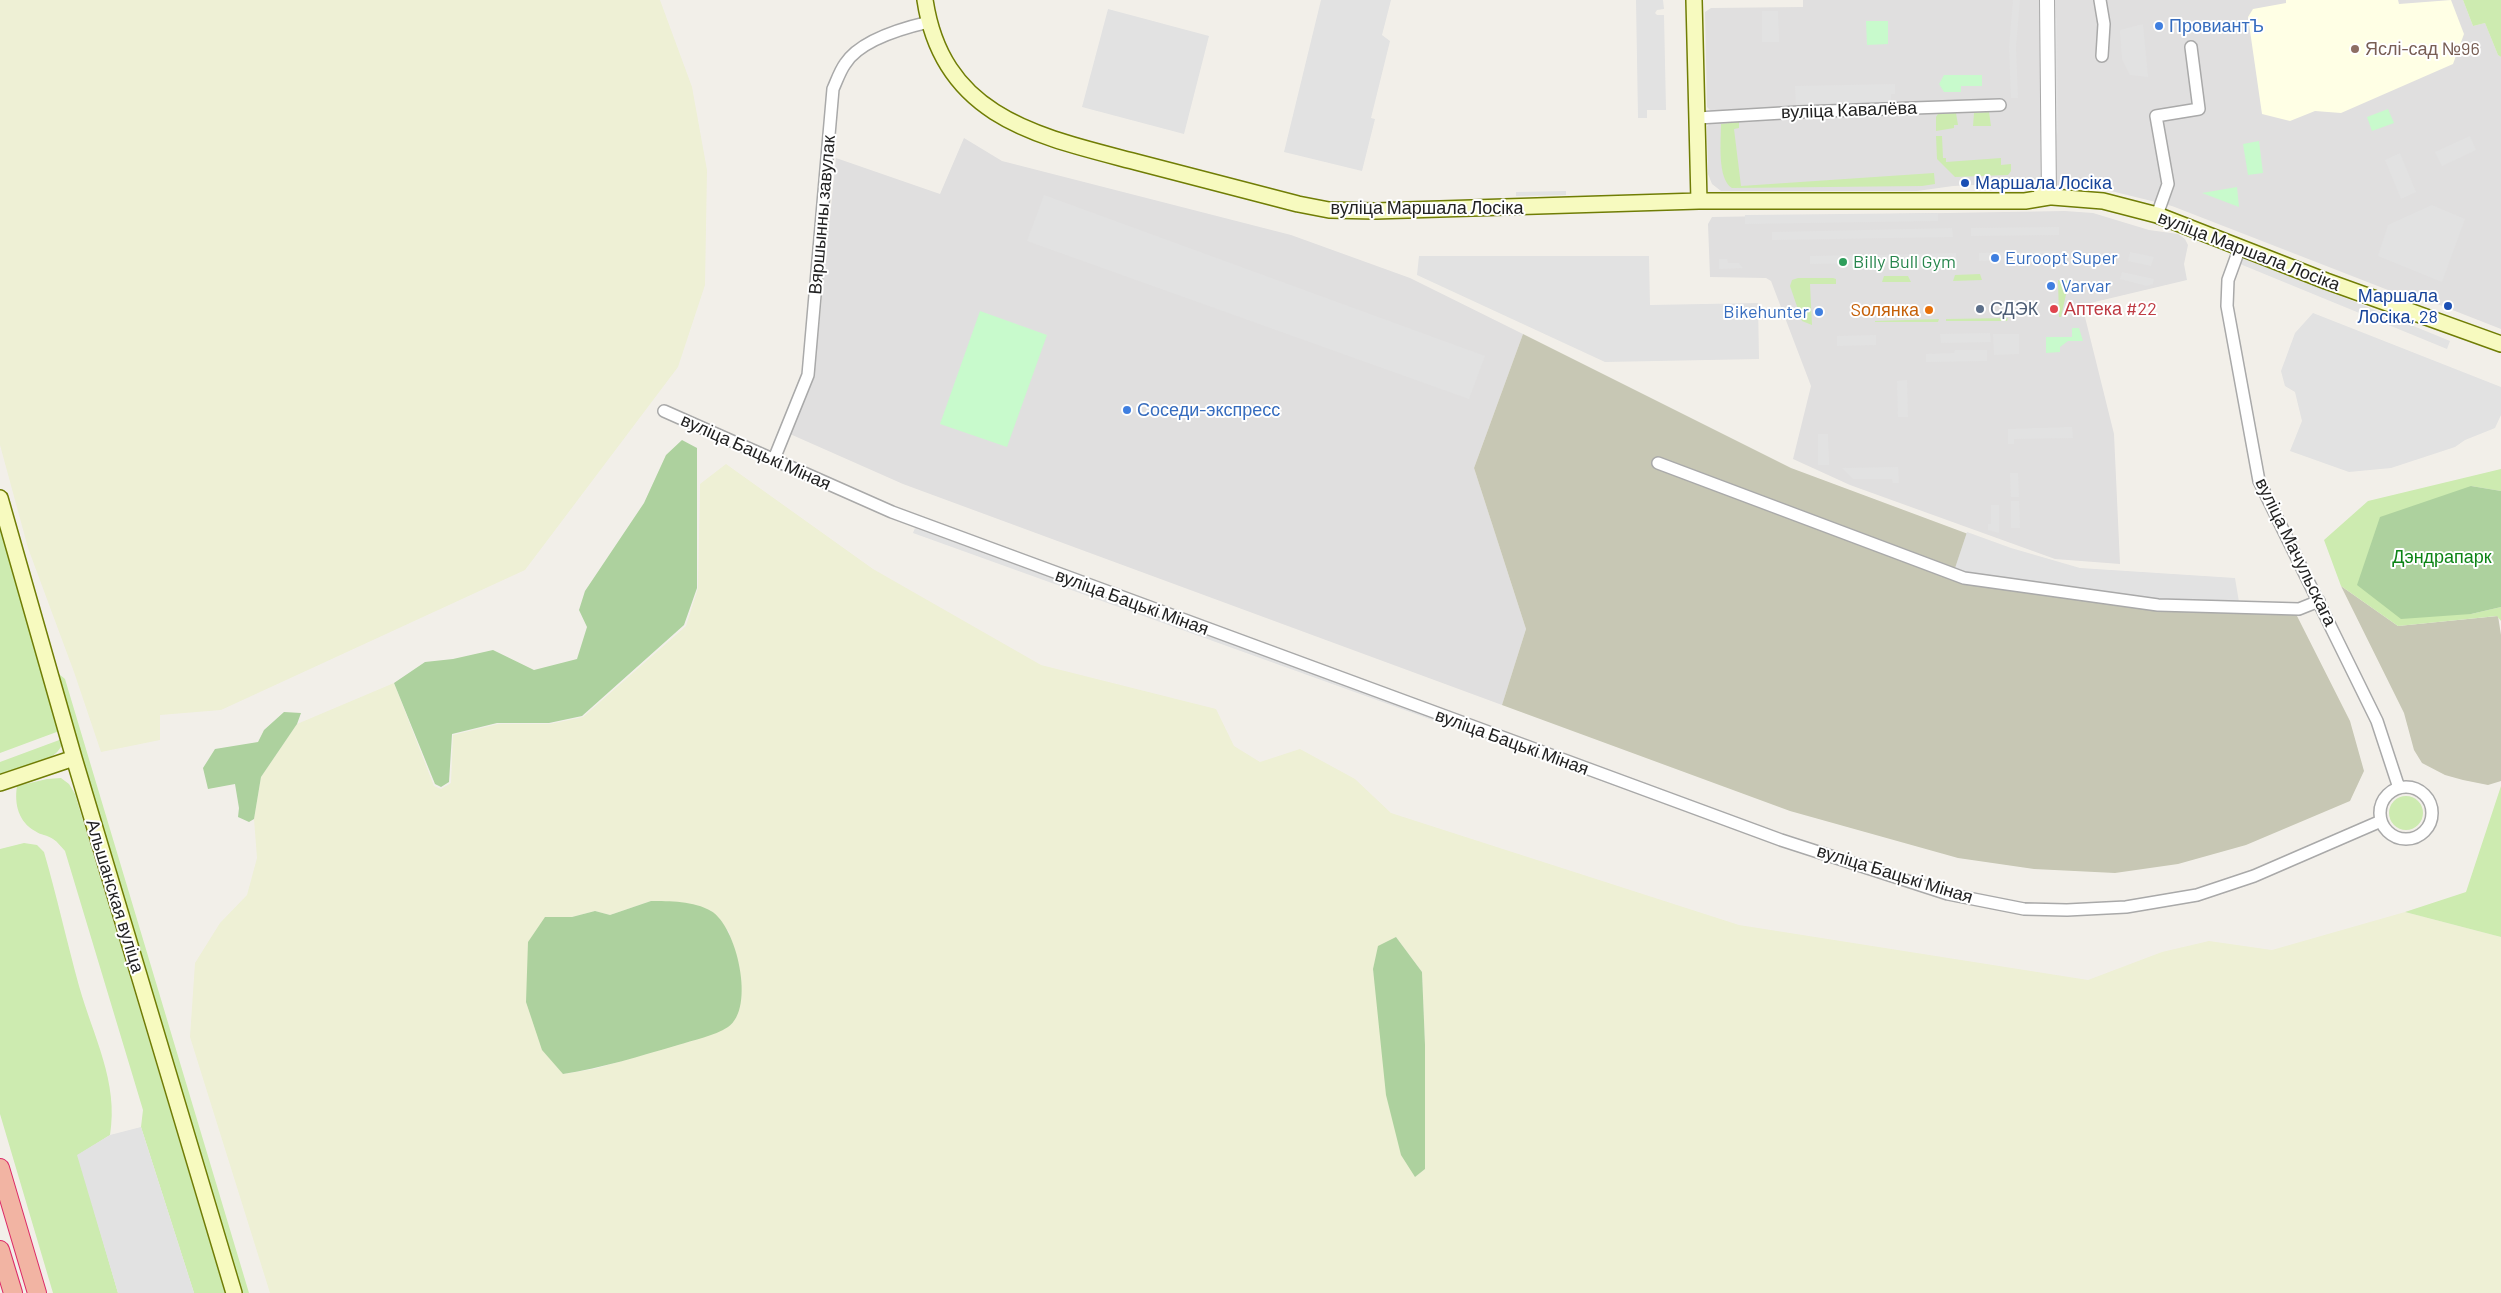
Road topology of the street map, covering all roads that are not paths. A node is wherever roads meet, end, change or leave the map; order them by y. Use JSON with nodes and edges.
{"nodes":[{"id":1,"x":924,"y":0,"type":"edge"},
{"id":2,"x":1694,"y":0,"type":"edge"},
{"id":3,"x":2047,"y":0,"type":"edge"},
{"id":4,"x":2100,"y":0,"type":"edge"},
{"id":5,"x":929,"y":22,"type":"junction"},
{"id":6,"x":2191,"y":47,"type":"dead end"},
{"id":7,"x":2102,"y":56,"type":"dead end"},
{"id":8,"x":2000,"y":105,"type":"dead end"},
{"id":9,"x":1698,"y":118,"type":"junction"},
{"id":10,"x":2049,"y":197,"type":"junction"},
{"id":11,"x":1699,"y":201,"type":"junction"},
{"id":12,"x":2157,"y":215,"type":"junction"},
{"id":13,"x":2240,"y":247,"type":"junction"},
{"id":14,"x":2501,"y":344,"type":"edge"},
{"id":15,"x":664,"y":412,"type":"dead end"},
{"id":16,"x":774,"y":459,"type":"junction"},
{"id":17,"x":1658,"y":463,"type":"dead end"},
{"id":18,"x":0,"y":498,"type":"edge"},
{"id":19,"x":2319,"y":601,"type":"junction"},
{"id":20,"x":74,"y":758,"type":"junction"},
{"id":21,"x":0,"y":782,"type":"edge"},
{"id":22,"x":2399,"y":788,"type":"junction"},
{"id":23,"x":2381,"y":821,"type":"junction"},
{"id":24,"x":0,"y":1168,"type":"edge"},
{"id":25,"x":0,"y":1250,"type":"edge"},
{"id":26,"x":13,"y":1293,"type":"edge"},
{"id":27,"x":37,"y":1293,"type":"edge"},
{"id":28,"x":234,"y":1293,"type":"edge"}],
"edges":[{"from":1,"to":5,"type":"main road","name":"вуліца Маршала Лосіка"},
{"from":2,"to":9,"type":"main road"},
{"from":3,"to":10,"type":"street"},
{"from":4,"to":7,"type":"street"},
{"from":5,"to":11,"type":"main road","name":"вуліца Маршала Лосіка"},
{"from":5,"to":16,"type":"street","name":"Вяршынны завулак"},
{"from":6,"to":12,"type":"street"},
{"from":8,"to":9,"type":"street","name":"вуліца Кавалёва"},
{"from":9,"to":11,"type":"main road"},
{"from":10,"to":11,"type":"main road","name":"вуліца Маршала Лосіка"},
{"from":10,"to":12,"type":"main road","name":"вуліца Маршала Лосіка"},
{"from":12,"to":13,"type":"main road","name":"вуліца Маршала Лосіка"},
{"from":13,"to":14,"type":"main road","name":"вуліца Маршала Лосіка"},
{"from":13,"to":19,"type":"street","name":"вуліца Мачульскага"},
{"from":15,"to":16,"type":"street","name":"вуліца Бацькі Міная"},
{"from":16,"to":23,"type":"street","name":"вуліца Бацькі Міная"},
{"from":17,"to":19,"type":"street"},
{"from":18,"to":20,"type":"main road","name":"Альшанская вуліца"},
{"from":19,"to":22,"type":"street","name":"вуліца Мачульскага"},
{"from":20,"to":21,"type":"main road"},
{"from":20,"to":28,"type":"main road","name":"Альшанская вуліца"},
{"from":22,"to":23,"type":"street"},
{"from":22,"to":23,"type":"street"},
{"from":24,"to":27,"type":"highway"},
{"from":25,"to":26,"type":"highway"}]}
